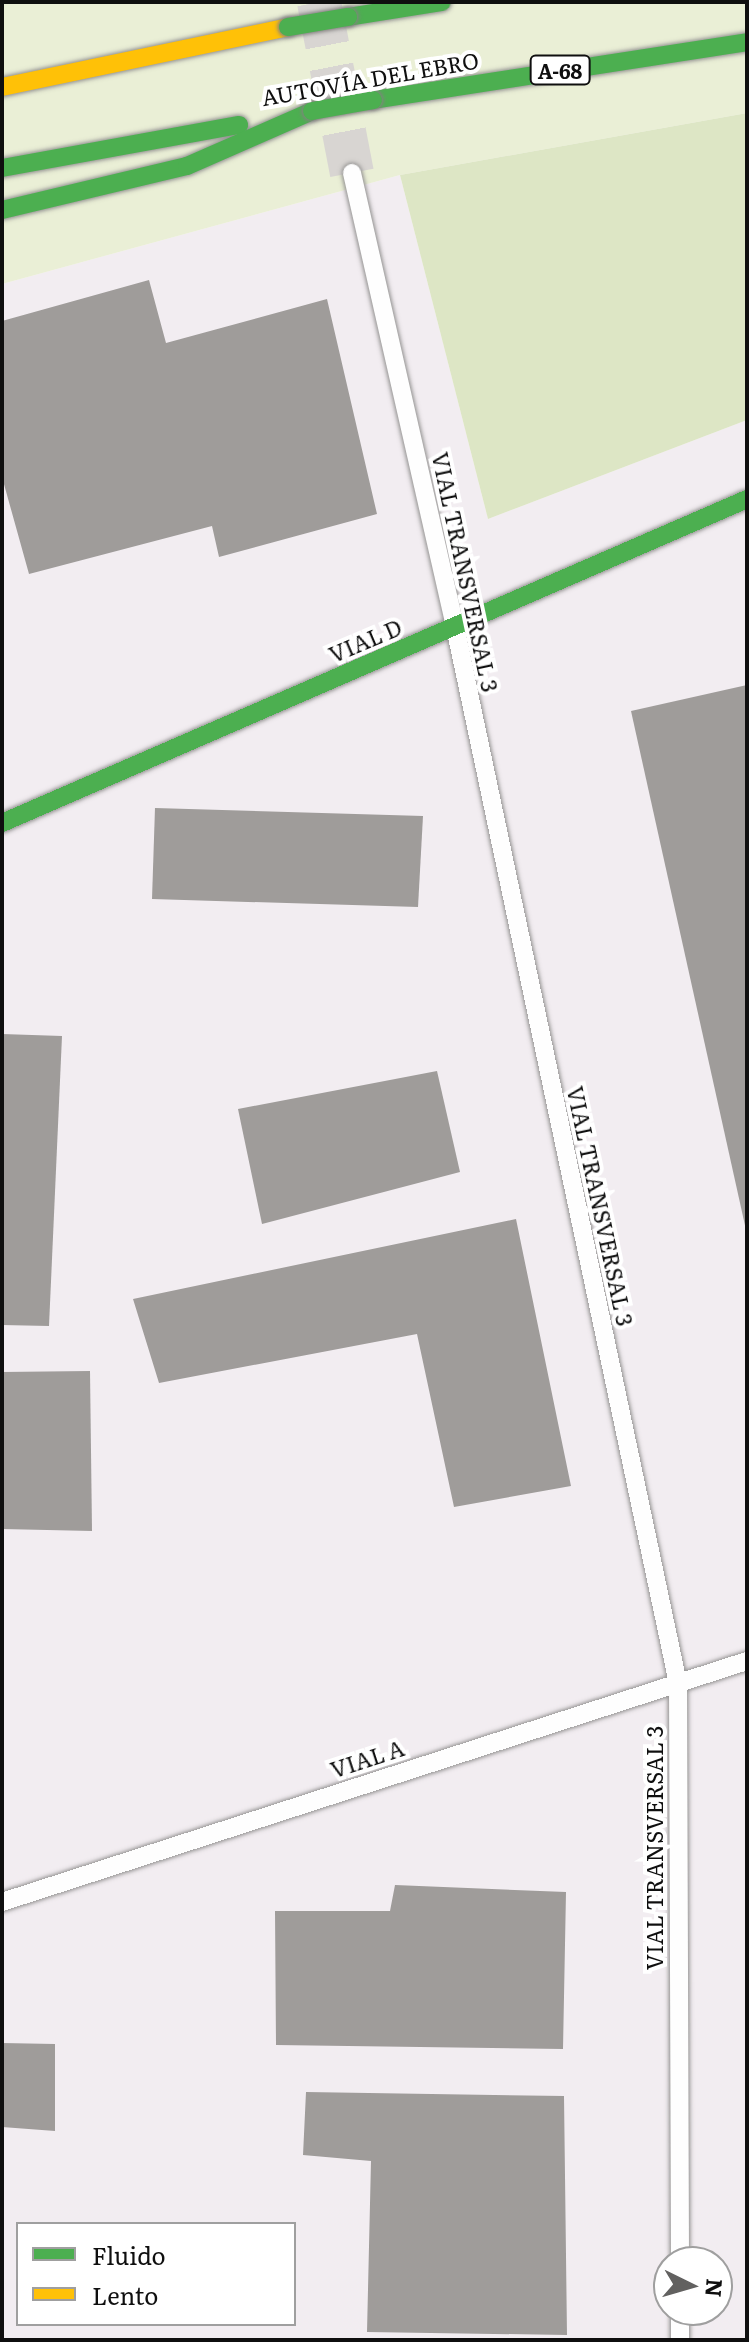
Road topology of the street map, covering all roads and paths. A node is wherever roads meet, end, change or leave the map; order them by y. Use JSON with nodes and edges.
{"nodes":[{"id":1,"x":442,"y":2,"type":"edge"},
{"id":2,"x":747,"y":42,"type":"edge"},
{"id":3,"x":2,"y":87,"type":"edge"},
{"id":4,"x":312,"y":111,"type":"junction"},
{"id":5,"x":2,"y":168,"type":"edge"},
{"id":6,"x":352,"y":173,"type":"tunnel mouth"},
{"id":7,"x":2,"y":210,"type":"edge"},
{"id":8,"x":747,"y":499,"type":"edge"},
{"id":9,"x":455,"y":627,"type":"junction"},
{"id":10,"x":2,"y":823,"type":"edge"},
{"id":11,"x":747,"y":1661,"type":"edge"},
{"id":12,"x":678,"y":1683,"type":"junction"},
{"id":13,"x":2,"y":1902,"type":"edge"},
{"id":14,"x":680,"y":2246,"type":"edge"}],
"edges":[{"from":1,"to":3,"type":"main road","bridge":true},
{"from":2,"to":4,"type":"main road","name":"AUTOVÍA DEL EBRO","number":"A-68","bridge":true},
{"from":4,"to":5,"type":"main road","name":"AUTOVÍA DEL EBRO","number":"A-68"},
{"from":4,"to":7,"type":"main road"},
{"from":6,"to":9,"type":"lane","name":"VIAL TRANSVERSAL 3"},
{"from":8,"to":9,"type":"main road","name":"VIAL D"},
{"from":9,"to":10,"type":"main road","name":"VIAL D"},
{"from":9,"to":12,"type":"lane","name":"VIAL TRANSVERSAL 3"},
{"from":11,"to":12,"type":"lane","name":"VIAL A"},
{"from":12,"to":13,"type":"lane","name":"VIAL A"},
{"from":12,"to":14,"type":"lane","name":"VIAL TRANSVERSAL 3"}]}
